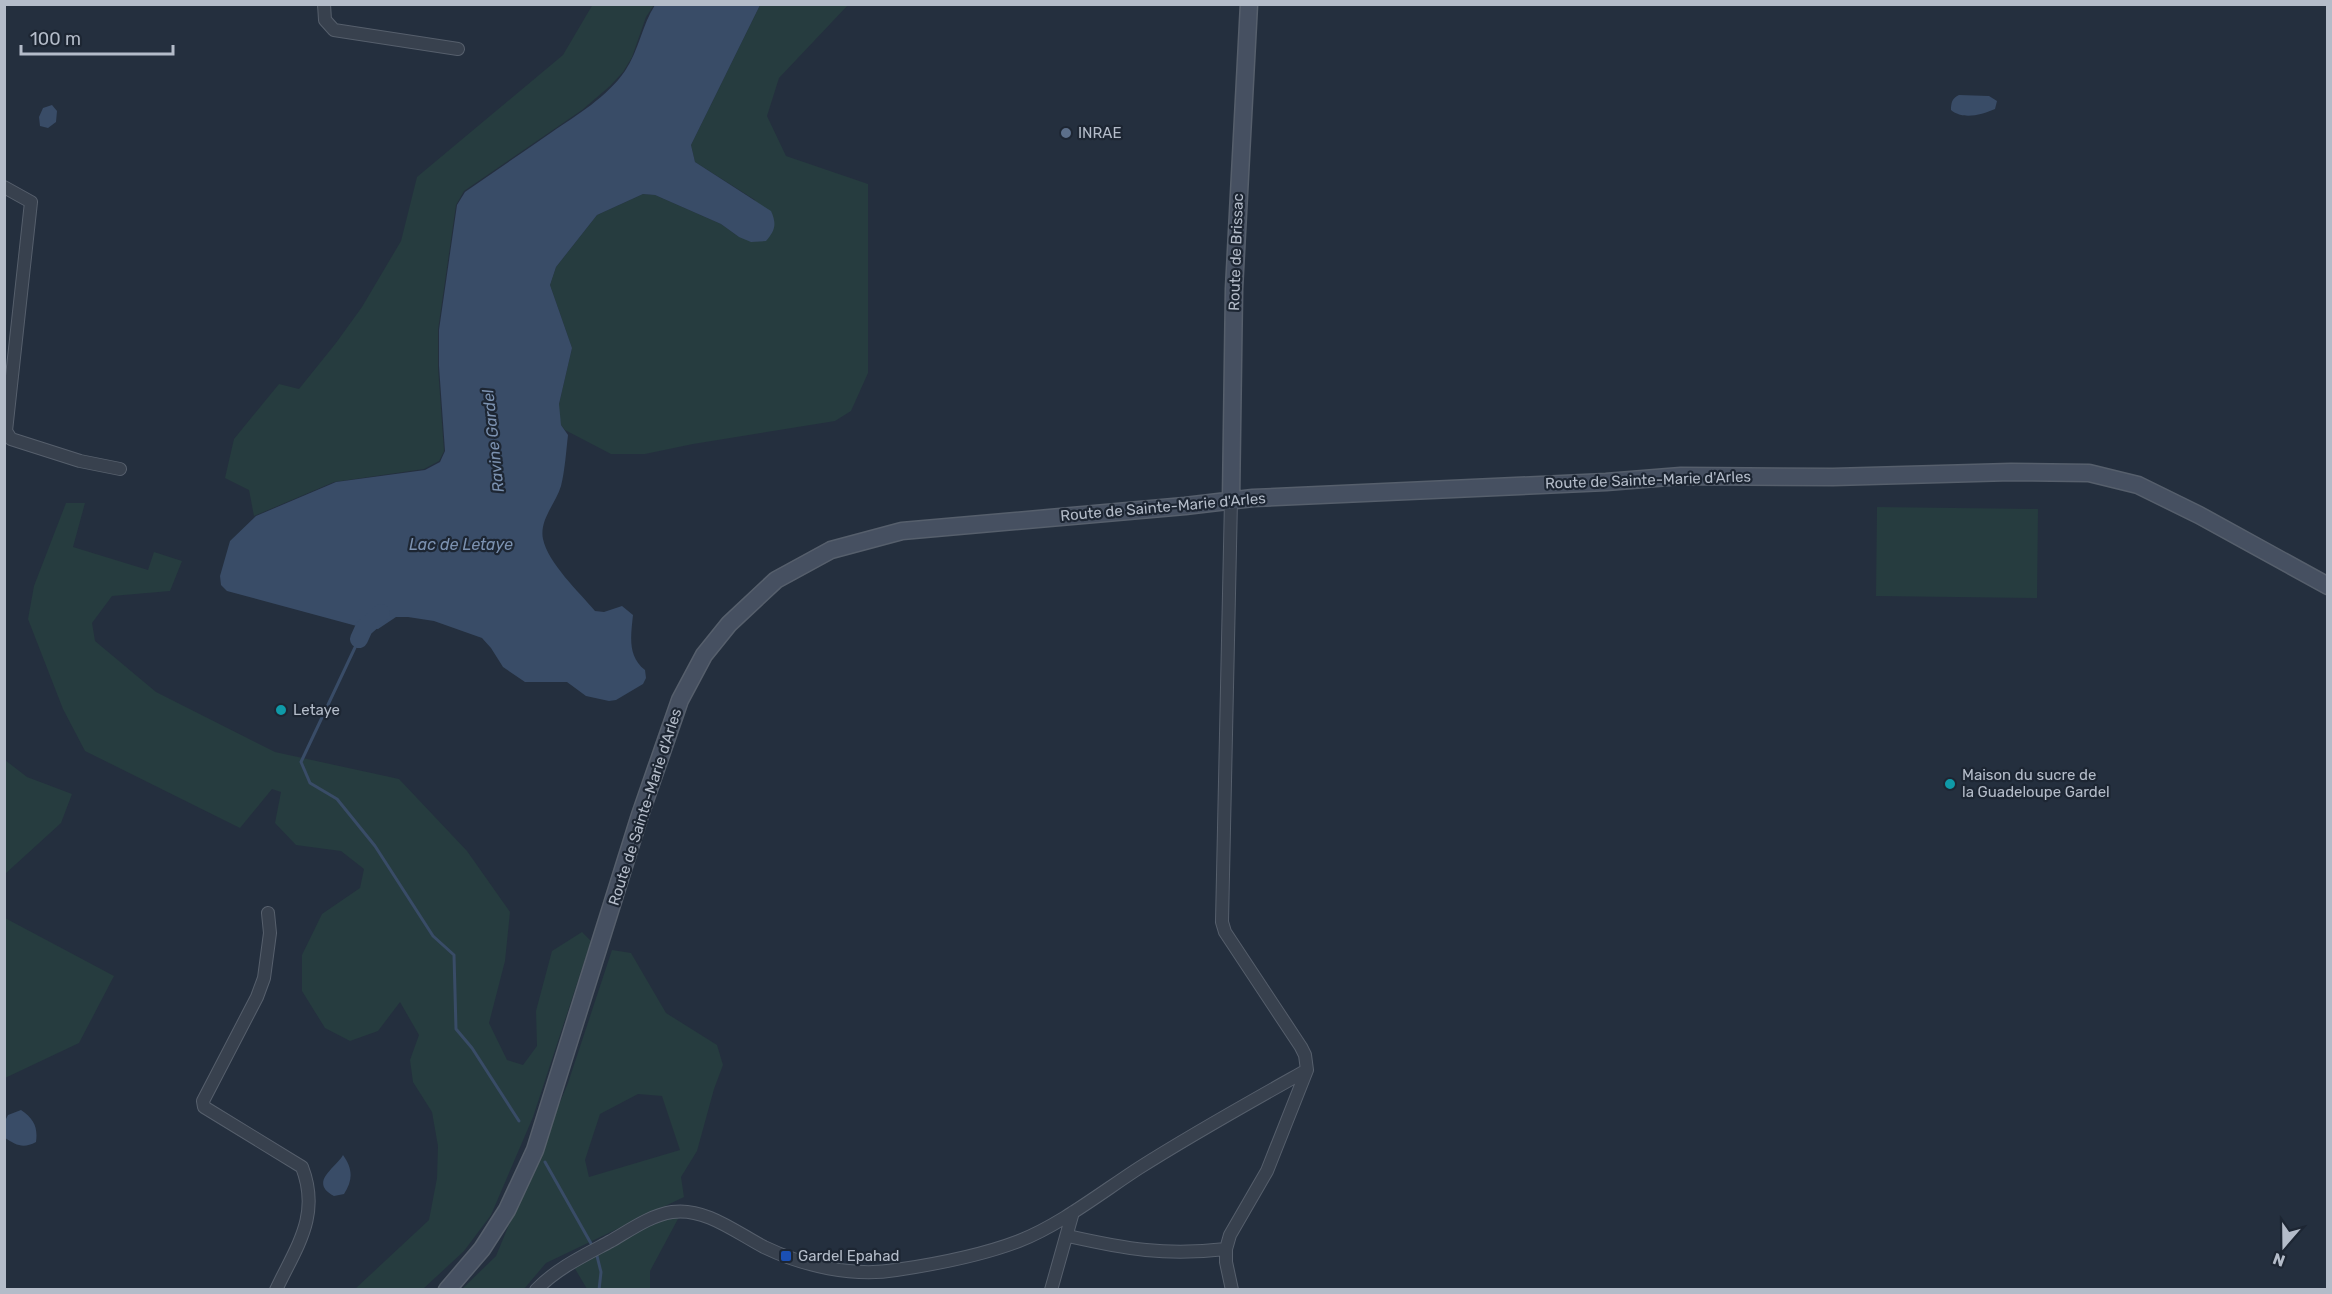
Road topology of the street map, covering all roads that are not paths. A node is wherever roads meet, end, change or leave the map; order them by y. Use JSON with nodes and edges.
{"nodes":[{"id":1,"x":324,"y":4,"type":"edge"},
{"id":2,"x":1249,"y":4,"type":"edge"},
{"id":3,"x":458,"y":49,"type":"dead end"},
{"id":4,"x":4,"y":187,"type":"edge"},
{"id":5,"x":120,"y":469,"type":"dead end"},
{"id":6,"x":1231,"y":501,"type":"junction"},
{"id":7,"x":2328,"y":586,"type":"edge"},
{"id":8,"x":268,"y":913,"type":"dead end"},
{"id":9,"x":1307,"y":1070,"type":"junction"},
{"id":10,"x":1073,"y":1212,"type":"junction"},
{"id":11,"x":1068,"y":1236,"type":"junction"},
{"id":12,"x":1226,"y":1248,"type":"junction"},
{"id":13,"x":276,"y":1290,"type":"edge"},
{"id":14,"x":447,"y":1290,"type":"edge"},
{"id":15,"x":536,"y":1290,"type":"edge"},
{"id":16,"x":1051,"y":1290,"type":"edge"},
{"id":17,"x":1232,"y":1290,"type":"edge"}],
"edges":[{"from":1,"to":3,"type":"street"},
{"from":2,"to":6,"type":"main road","name":"Route de Brissac"},
{"from":4,"to":5,"type":"street"},
{"from":6,"to":7,"type":"main road","name":"Route de Sainte-Marie d'Arles"},
{"from":6,"to":9,"type":"street"},
{"from":6,"to":14,"type":"main road","name":"Route de Sainte-Marie d'Arles"},
{"from":8,"to":13,"type":"street"},
{"from":9,"to":10,"type":"street"},
{"from":9,"to":12,"type":"street"},
{"from":10,"to":11,"type":"street"},
{"from":10,"to":15,"type":"street"},
{"from":11,"to":12,"type":"street"},
{"from":11,"to":16,"type":"street"},
{"from":12,"to":17,"type":"street"}]}
